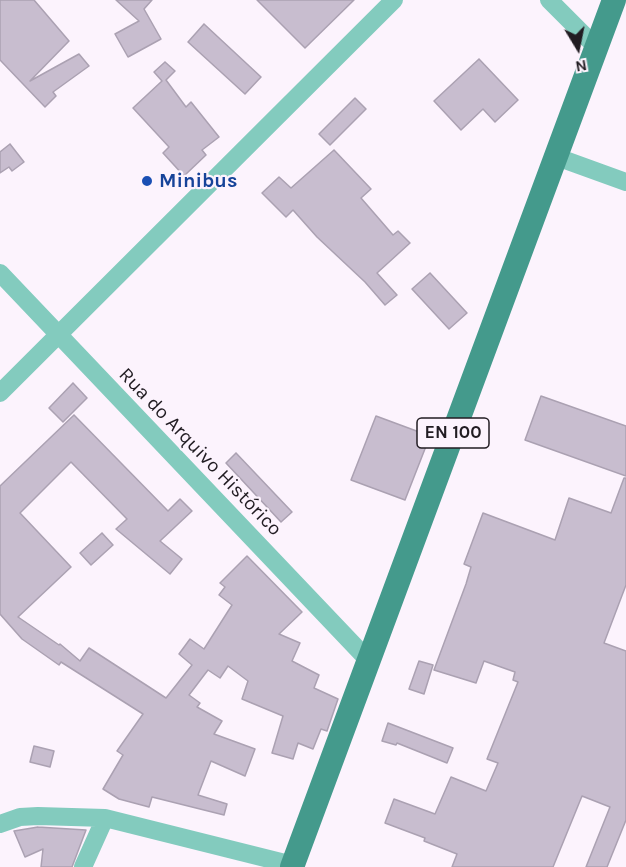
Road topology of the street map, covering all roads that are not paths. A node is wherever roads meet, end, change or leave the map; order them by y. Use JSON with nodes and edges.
{"nodes":[{"id":1,"x":394,"y":0,"type":"edge"},
{"id":2,"x":549,"y":0,"type":"edge"},
{"id":3,"x":614,"y":0,"type":"edge"},
{"id":4,"x":597,"y":47,"type":"junction"},
{"id":5,"x":554,"y":156,"type":"junction"},
{"id":6,"x":626,"y":182,"type":"edge"},
{"id":7,"x":0,"y":273,"type":"edge"},
{"id":8,"x":58,"y":335,"type":"junction"},
{"id":9,"x":0,"y":393,"type":"edge"},
{"id":10,"x":369,"y":661,"type":"junction"},
{"id":11,"x":105,"y":818,"type":"junction"},
{"id":12,"x":0,"y":824,"type":"edge"},
{"id":13,"x":293,"y":866,"type":"edge"},
{"id":14,"x":83,"y":867,"type":"edge"}],
"edges":[{"from":1,"to":8,"type":"street"},
{"from":2,"to":4,"type":"street"},
{"from":3,"to":4,"type":"main road","number":"EN 100"},
{"from":4,"to":5,"type":"main road","number":"EN 100"},
{"from":5,"to":6,"type":"street"},
{"from":5,"to":10,"type":"main road","number":"EN 100"},
{"from":7,"to":8,"type":"street","name":"Rua do Arquivo Histórico"},
{"from":8,"to":9,"type":"street"},
{"from":8,"to":10,"type":"street","name":"Rua do Arquivo Histórico"},
{"from":10,"to":13,"type":"main road","number":"EN 100"},
{"from":11,"to":12,"type":"street"},
{"from":11,"to":13,"type":"street"},
{"from":11,"to":14,"type":"street"}]}
